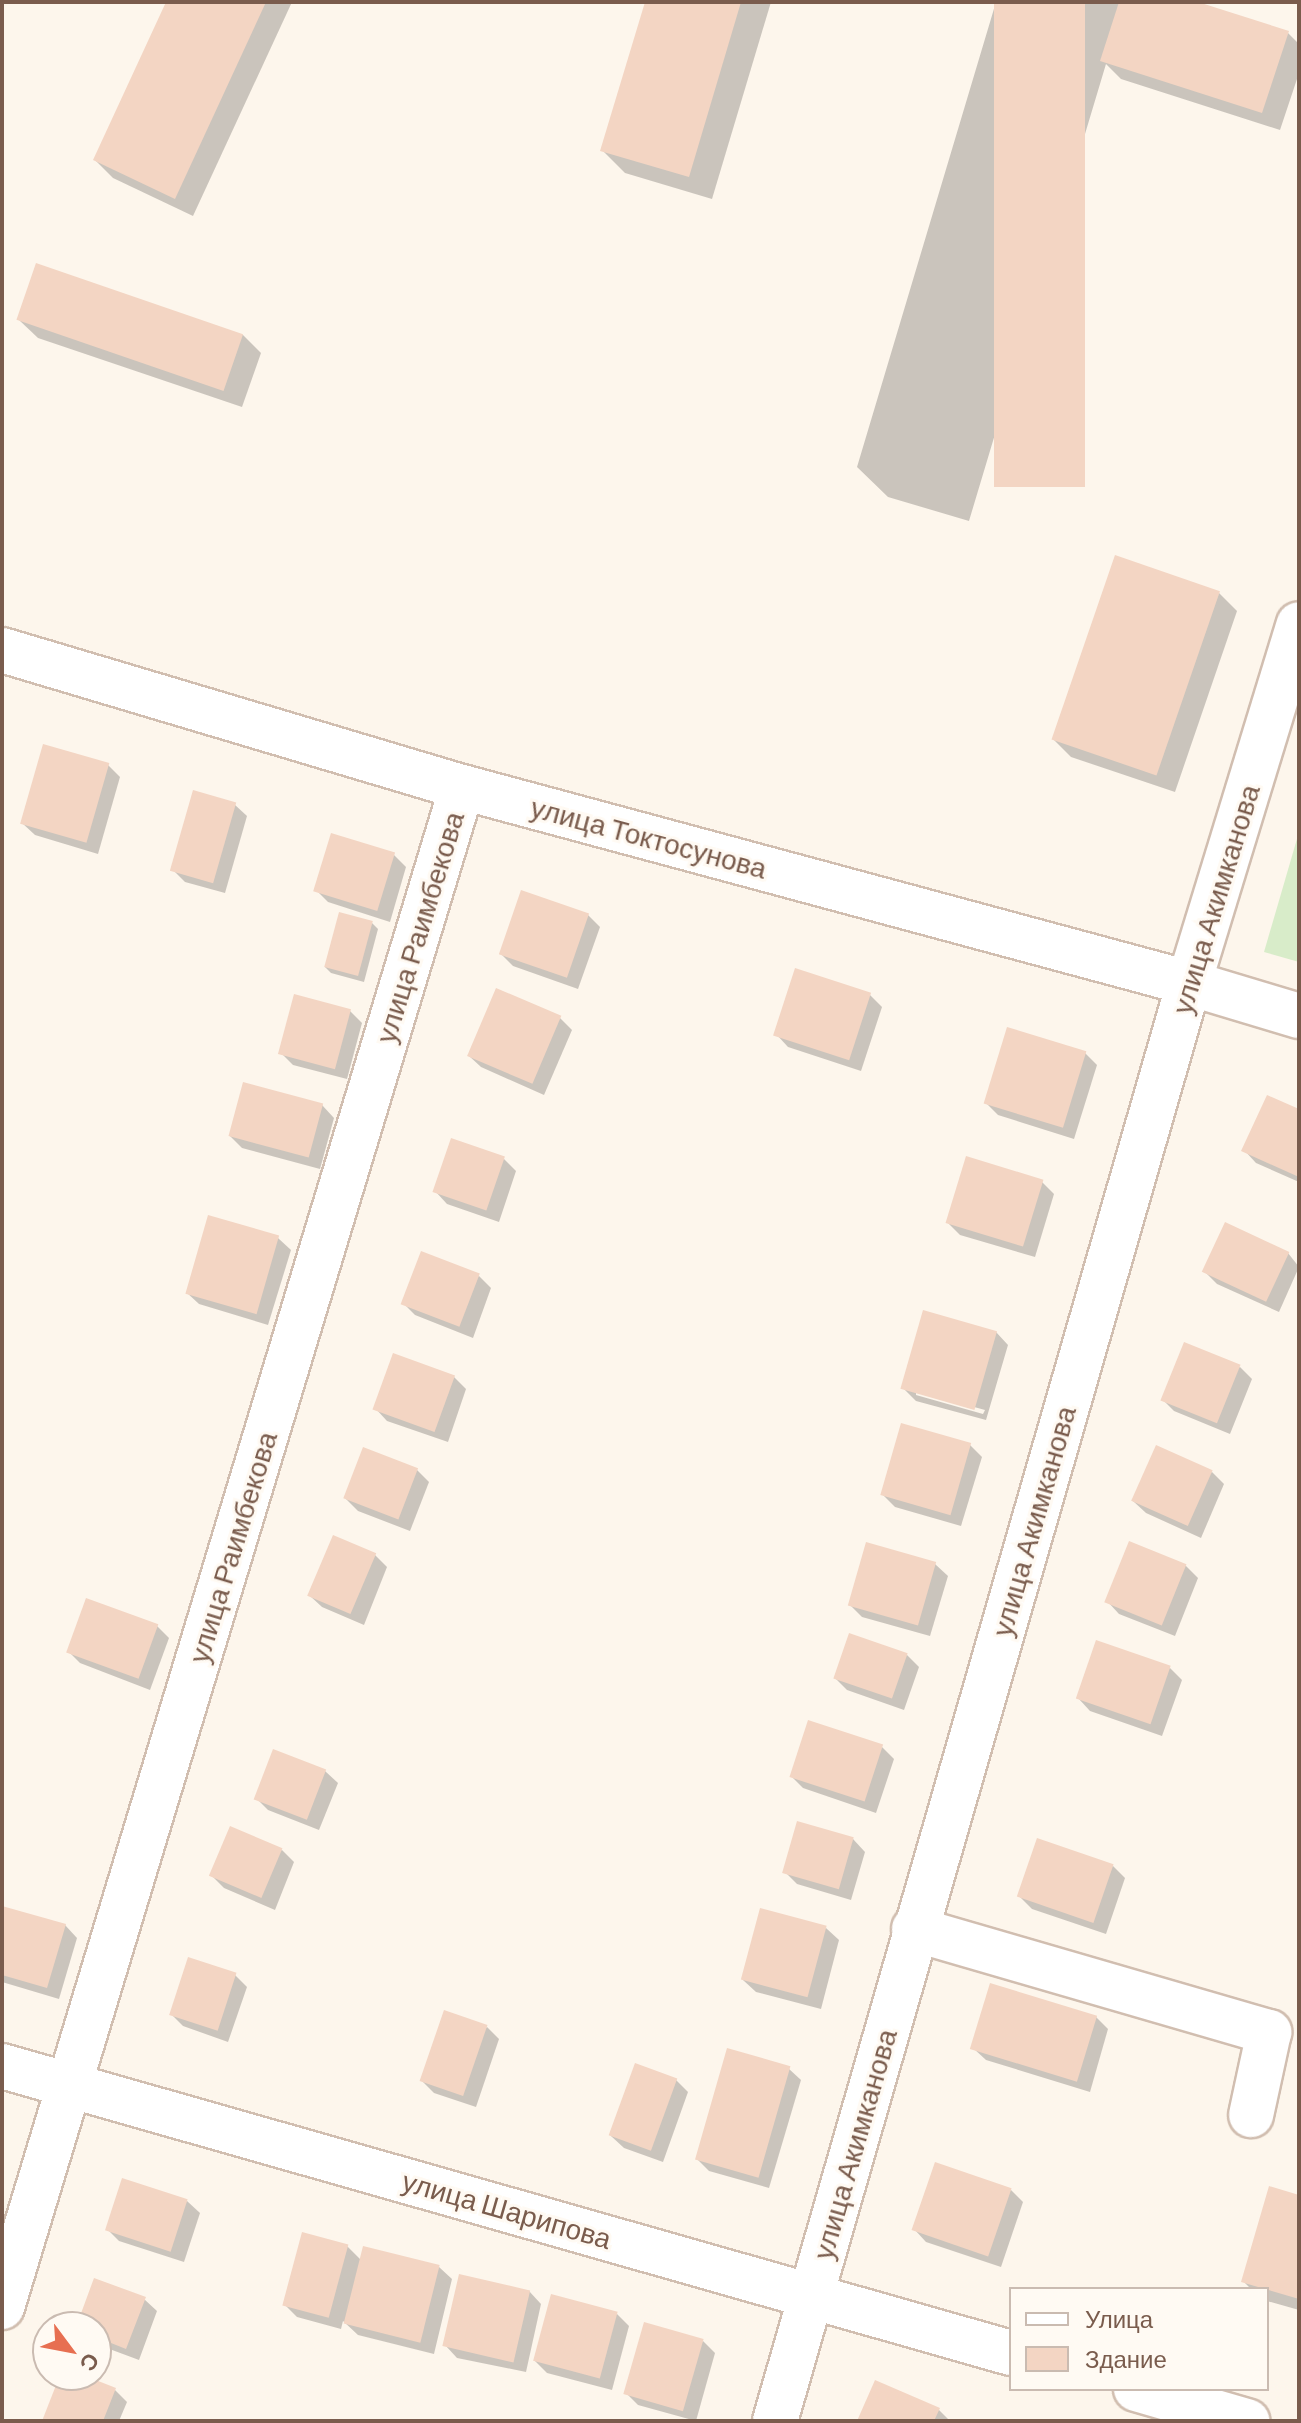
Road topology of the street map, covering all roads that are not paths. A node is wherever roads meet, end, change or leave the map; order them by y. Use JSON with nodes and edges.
{"nodes":[{"id":1,"x":1299,"y":624,"type":"edge"},
{"id":2,"x":2,"y":650,"type":"edge"},
{"id":3,"x":462,"y":787,"type":"junction"},
{"id":4,"x":1189,"y":983,"type":"junction"},
{"id":5,"x":1299,"y":1016,"type":"edge"},
{"id":6,"x":914,"y":1929,"type":"junction"},
{"id":7,"x":2,"y":2066,"type":"edge"},
{"id":8,"x":69,"y":2085,"type":"junction"},
{"id":9,"x":1251,"y":2115,"type":"dead end"},
{"id":10,"x":812,"y":2296,"type":"junction"},
{"id":11,"x":2,"y":2307,"type":"edge"},
{"id":12,"x":1009,"y":2352,"type":"edge"},
{"id":13,"x":1143,"y":2391,"type":"edge"},
{"id":14,"x":775,"y":2421,"type":"edge"},
{"id":15,"x":1247,"y":2421,"type":"edge"}],
"edges":[{"from":1,"to":4,"type":"street","name":"улица Акимканова"},
{"from":2,"to":3,"type":"street","name":"улица Токтосунова"},
{"from":3,"to":4,"type":"street","name":"улица Токтосунова"},
{"from":3,"to":8,"type":"street","name":"улица Раимбекова"},
{"from":4,"to":5,"type":"street","name":"улица Токтосунова"},
{"from":4,"to":6,"type":"street","name":"улица Акимканова"},
{"from":6,"to":9,"type":"street"},
{"from":6,"to":10,"type":"street","name":"улица Акимканова"},
{"from":7,"to":8,"type":"street","name":"улица Шарипова"},
{"from":8,"to":10,"type":"street","name":"улица Шарипова"},
{"from":8,"to":11,"type":"street","name":"улица Раимбекова"},
{"from":10,"to":12,"type":"street","name":"улица Шарипова"},
{"from":10,"to":14,"type":"street","name":"улица Акимканова"},
{"from":13,"to":15,"type":"street"}]}
